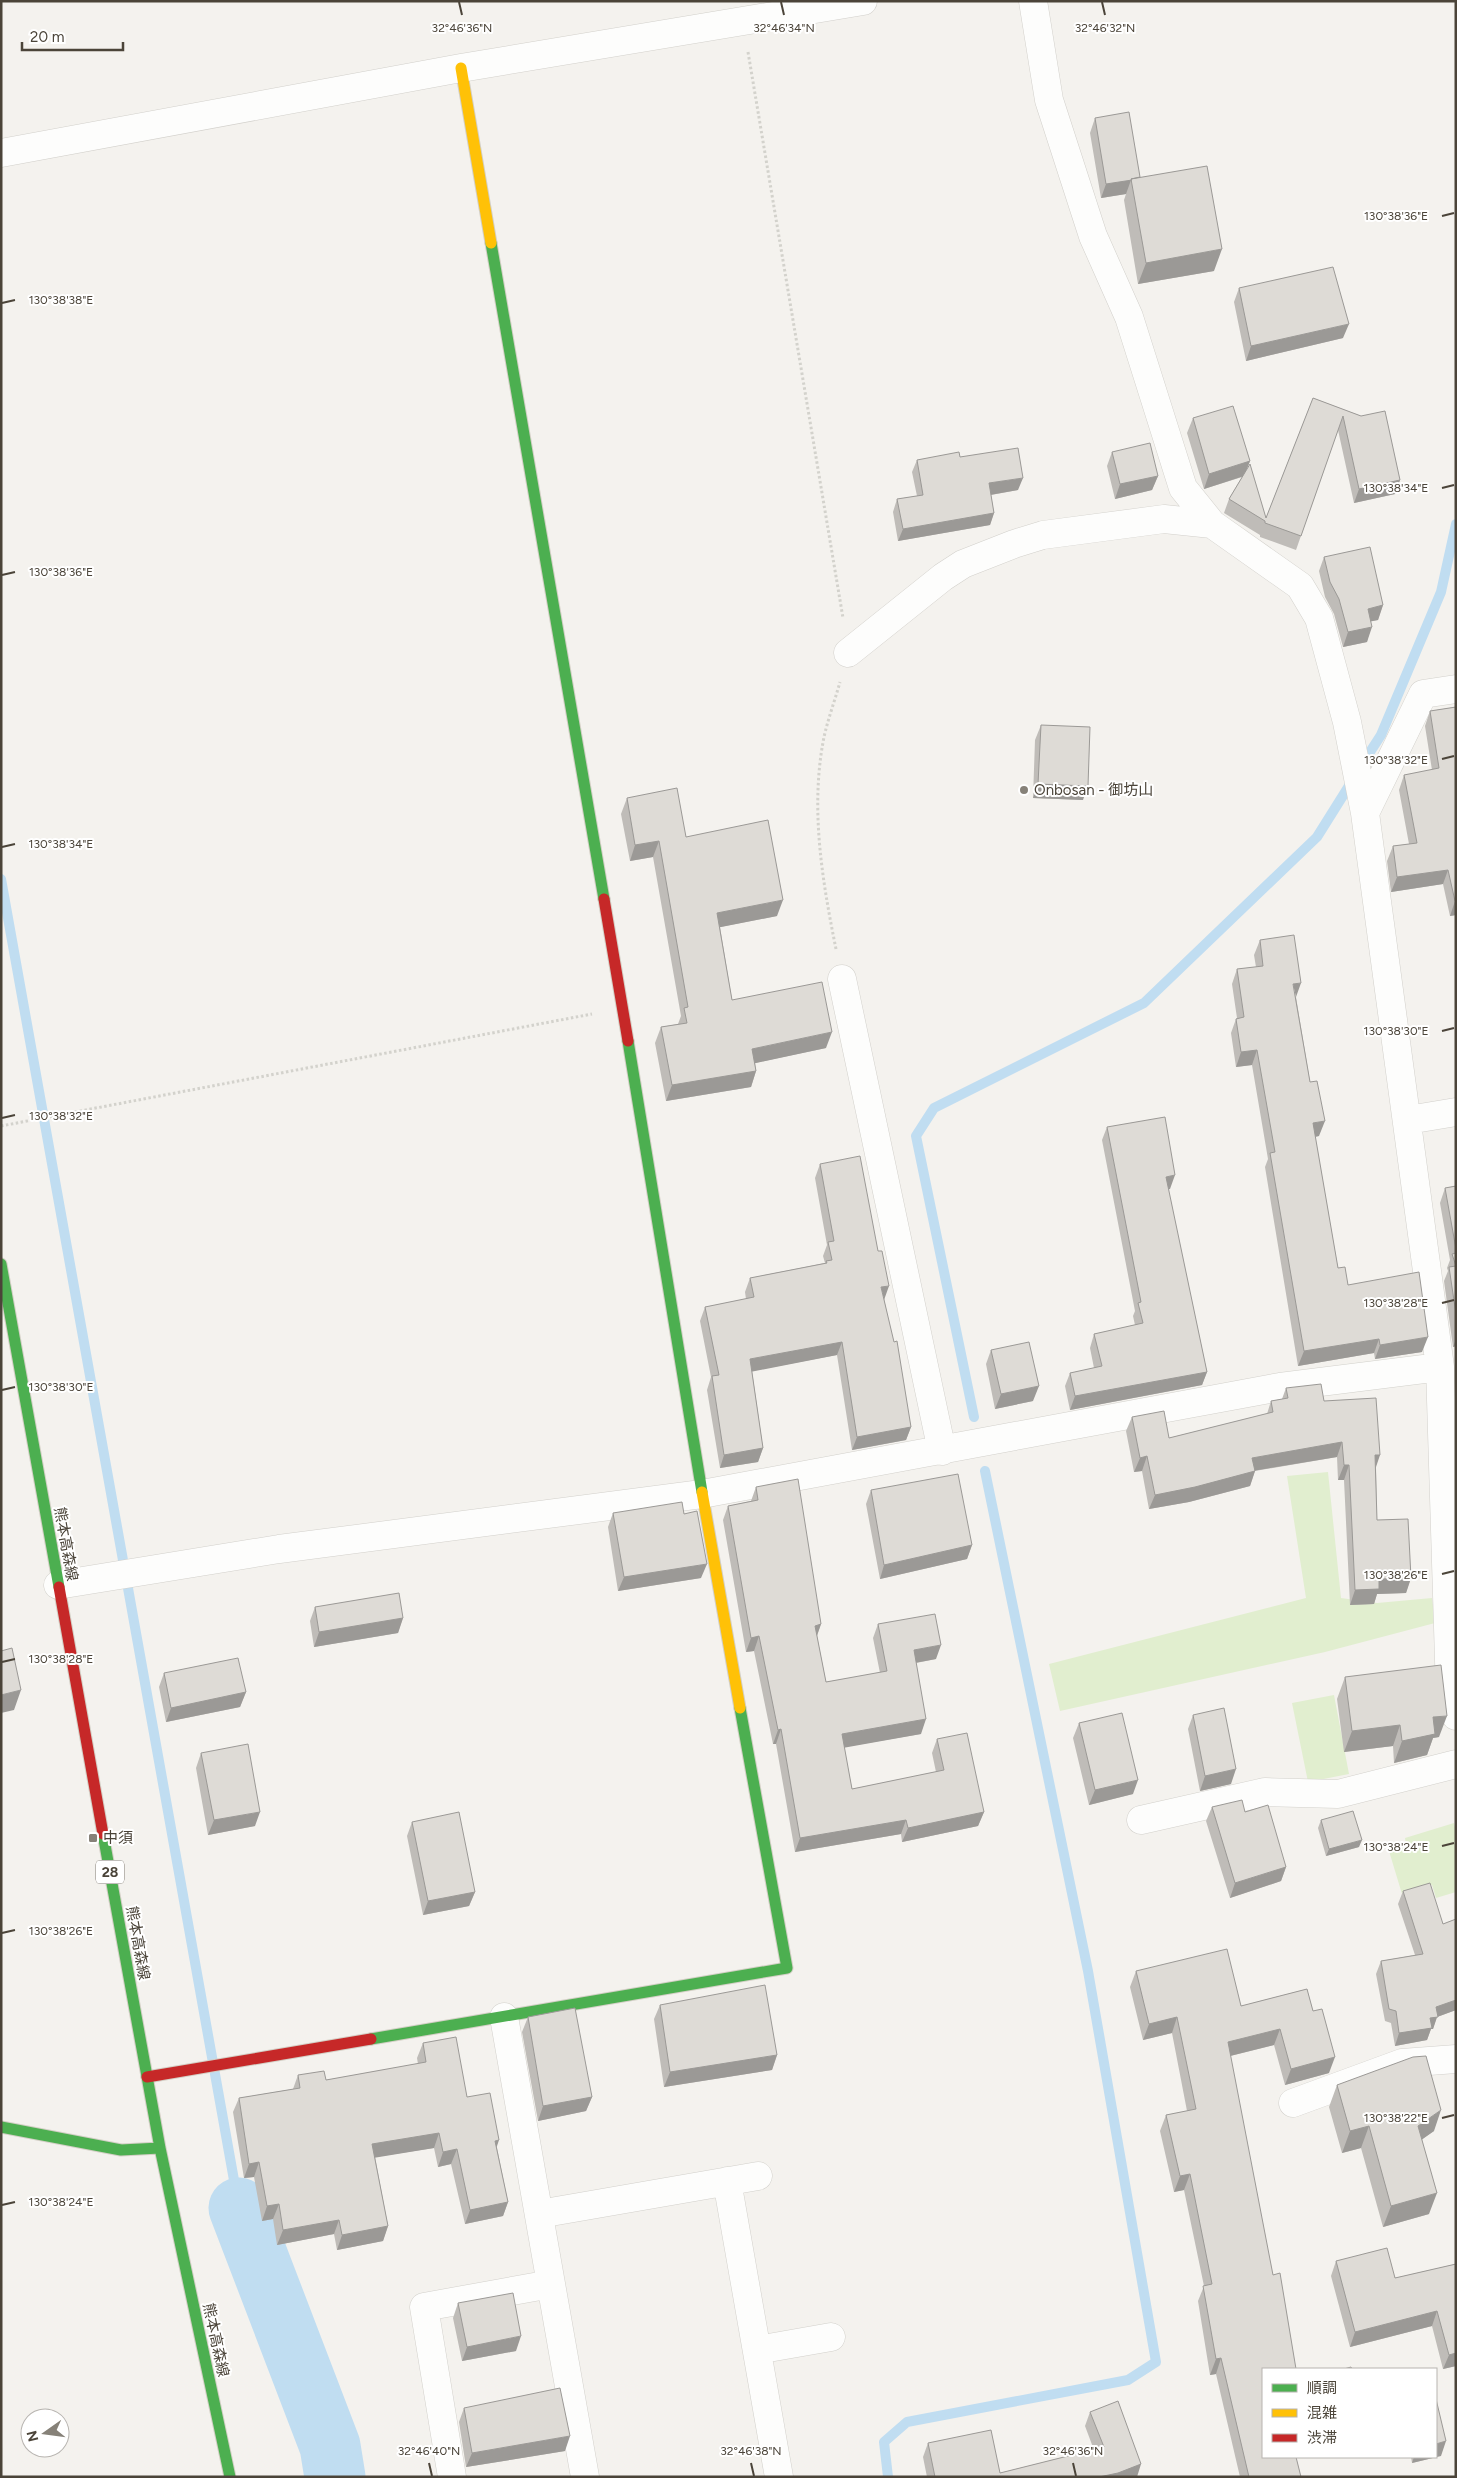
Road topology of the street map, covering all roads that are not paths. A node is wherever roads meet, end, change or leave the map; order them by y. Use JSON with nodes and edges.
{"nodes":[{"id":1,"x":863,"y":1,"type":"edge"},
{"id":2,"x":1033,"y":1,"type":"edge"},
{"id":3,"x":741,"y":11,"type":"edge"},
{"id":4,"x":461,"y":68,"type":"junction"},
{"id":5,"x":1,"y":153,"type":"edge"},
{"id":6,"x":1212,"y":524,"type":"junction"},
{"id":7,"x":848,"y":653,"type":"road end"},
{"id":8,"x":1456,"y":689,"type":"edge"},
{"id":9,"x":1366,"y":813,"type":"junction"},
{"id":10,"x":842,"y":979,"type":"road end"},
{"id":11,"x":1456,"y":1112,"type":"edge"},
{"id":12,"x":1408,"y":1120,"type":"junction"},
{"id":13,"x":1,"y":1264,"type":"edge"},
{"id":14,"x":1440,"y":1367,"type":"junction"},
{"id":15,"x":942,"y":1451,"type":"junction"},
{"id":16,"x":702,"y":1494,"type":"junction"},
{"id":17,"x":58,"y":1585,"type":"junction"},
{"id":18,"x":1456,"y":1716,"type":"edge"},
{"id":19,"x":1456,"y":1764,"type":"edge"},
{"id":20,"x":1141,"y":1820,"type":"dead end"},
{"id":21,"x":504,"y":2017,"type":"junction"},
{"id":22,"x":1456,"y":2059,"type":"edge"},
{"id":23,"x":147,"y":2077,"type":"junction"},
{"id":24,"x":1293,"y":2103,"type":"dead end"},
{"id":25,"x":1,"y":2127,"type":"edge"},
{"id":26,"x":160,"y":2148,"type":"junction"},
{"id":27,"x":758,"y":2176,"type":"dead end"},
{"id":28,"x":727,"y":2182,"type":"junction"},
{"id":29,"x":539,"y":2214,"type":"junction"},
{"id":30,"x":551,"y":2284,"type":"junction"},
{"id":31,"x":831,"y":2337,"type":"dead end"},
{"id":32,"x":757,"y":2350,"type":"junction"},
{"id":33,"x":230,"y":2477,"type":"edge"},
{"id":34,"x":452,"y":2477,"type":"edge"},
{"id":35,"x":585,"y":2477,"type":"edge"},
{"id":36,"x":779,"y":2477,"type":"edge"}],
"edges":[{"from":1,"to":3,"type":"street"},
{"from":2,"to":6,"type":"street"},
{"from":3,"to":4,"type":"street"},
{"from":4,"to":5,"type":"street"},
{"from":4,"to":16,"type":"street"},
{"from":6,"to":7,"type":"street"},
{"from":6,"to":9,"type":"street"},
{"from":8,"to":9,"type":"street"},
{"from":9,"to":12,"type":"street"},
{"from":10,"to":15,"type":"street"},
{"from":11,"to":12,"type":"street"},
{"from":12,"to":14,"type":"street"},
{"from":13,"to":17,"type":"street","name":"熊本高森線","number":"28"},
{"from":14,"to":15,"type":"street"},
{"from":14,"to":18,"type":"street"},
{"from":15,"to":16,"type":"street"},
{"from":16,"to":17,"type":"street"},
{"from":16,"to":21,"type":"street"},
{"from":17,"to":23,"type":"street","name":"熊本高森線","number":"28"},
{"from":19,"to":20,"type":"street"},
{"from":21,"to":23,"type":"street"},
{"from":21,"to":29,"type":"street"},
{"from":22,"to":24,"type":"street"},
{"from":23,"to":26,"type":"street","name":"熊本高森線","number":"28"},
{"from":25,"to":26,"type":"street"},
{"from":26,"to":33,"type":"street","name":"熊本高森線","number":"28"},
{"from":27,"to":28,"type":"street"},
{"from":28,"to":29,"type":"street"},
{"from":28,"to":32,"type":"street"},
{"from":29,"to":30,"type":"street"},
{"from":30,"to":34,"type":"street"},
{"from":30,"to":35,"type":"street"},
{"from":31,"to":32,"type":"street"},
{"from":32,"to":36,"type":"street"}]}
